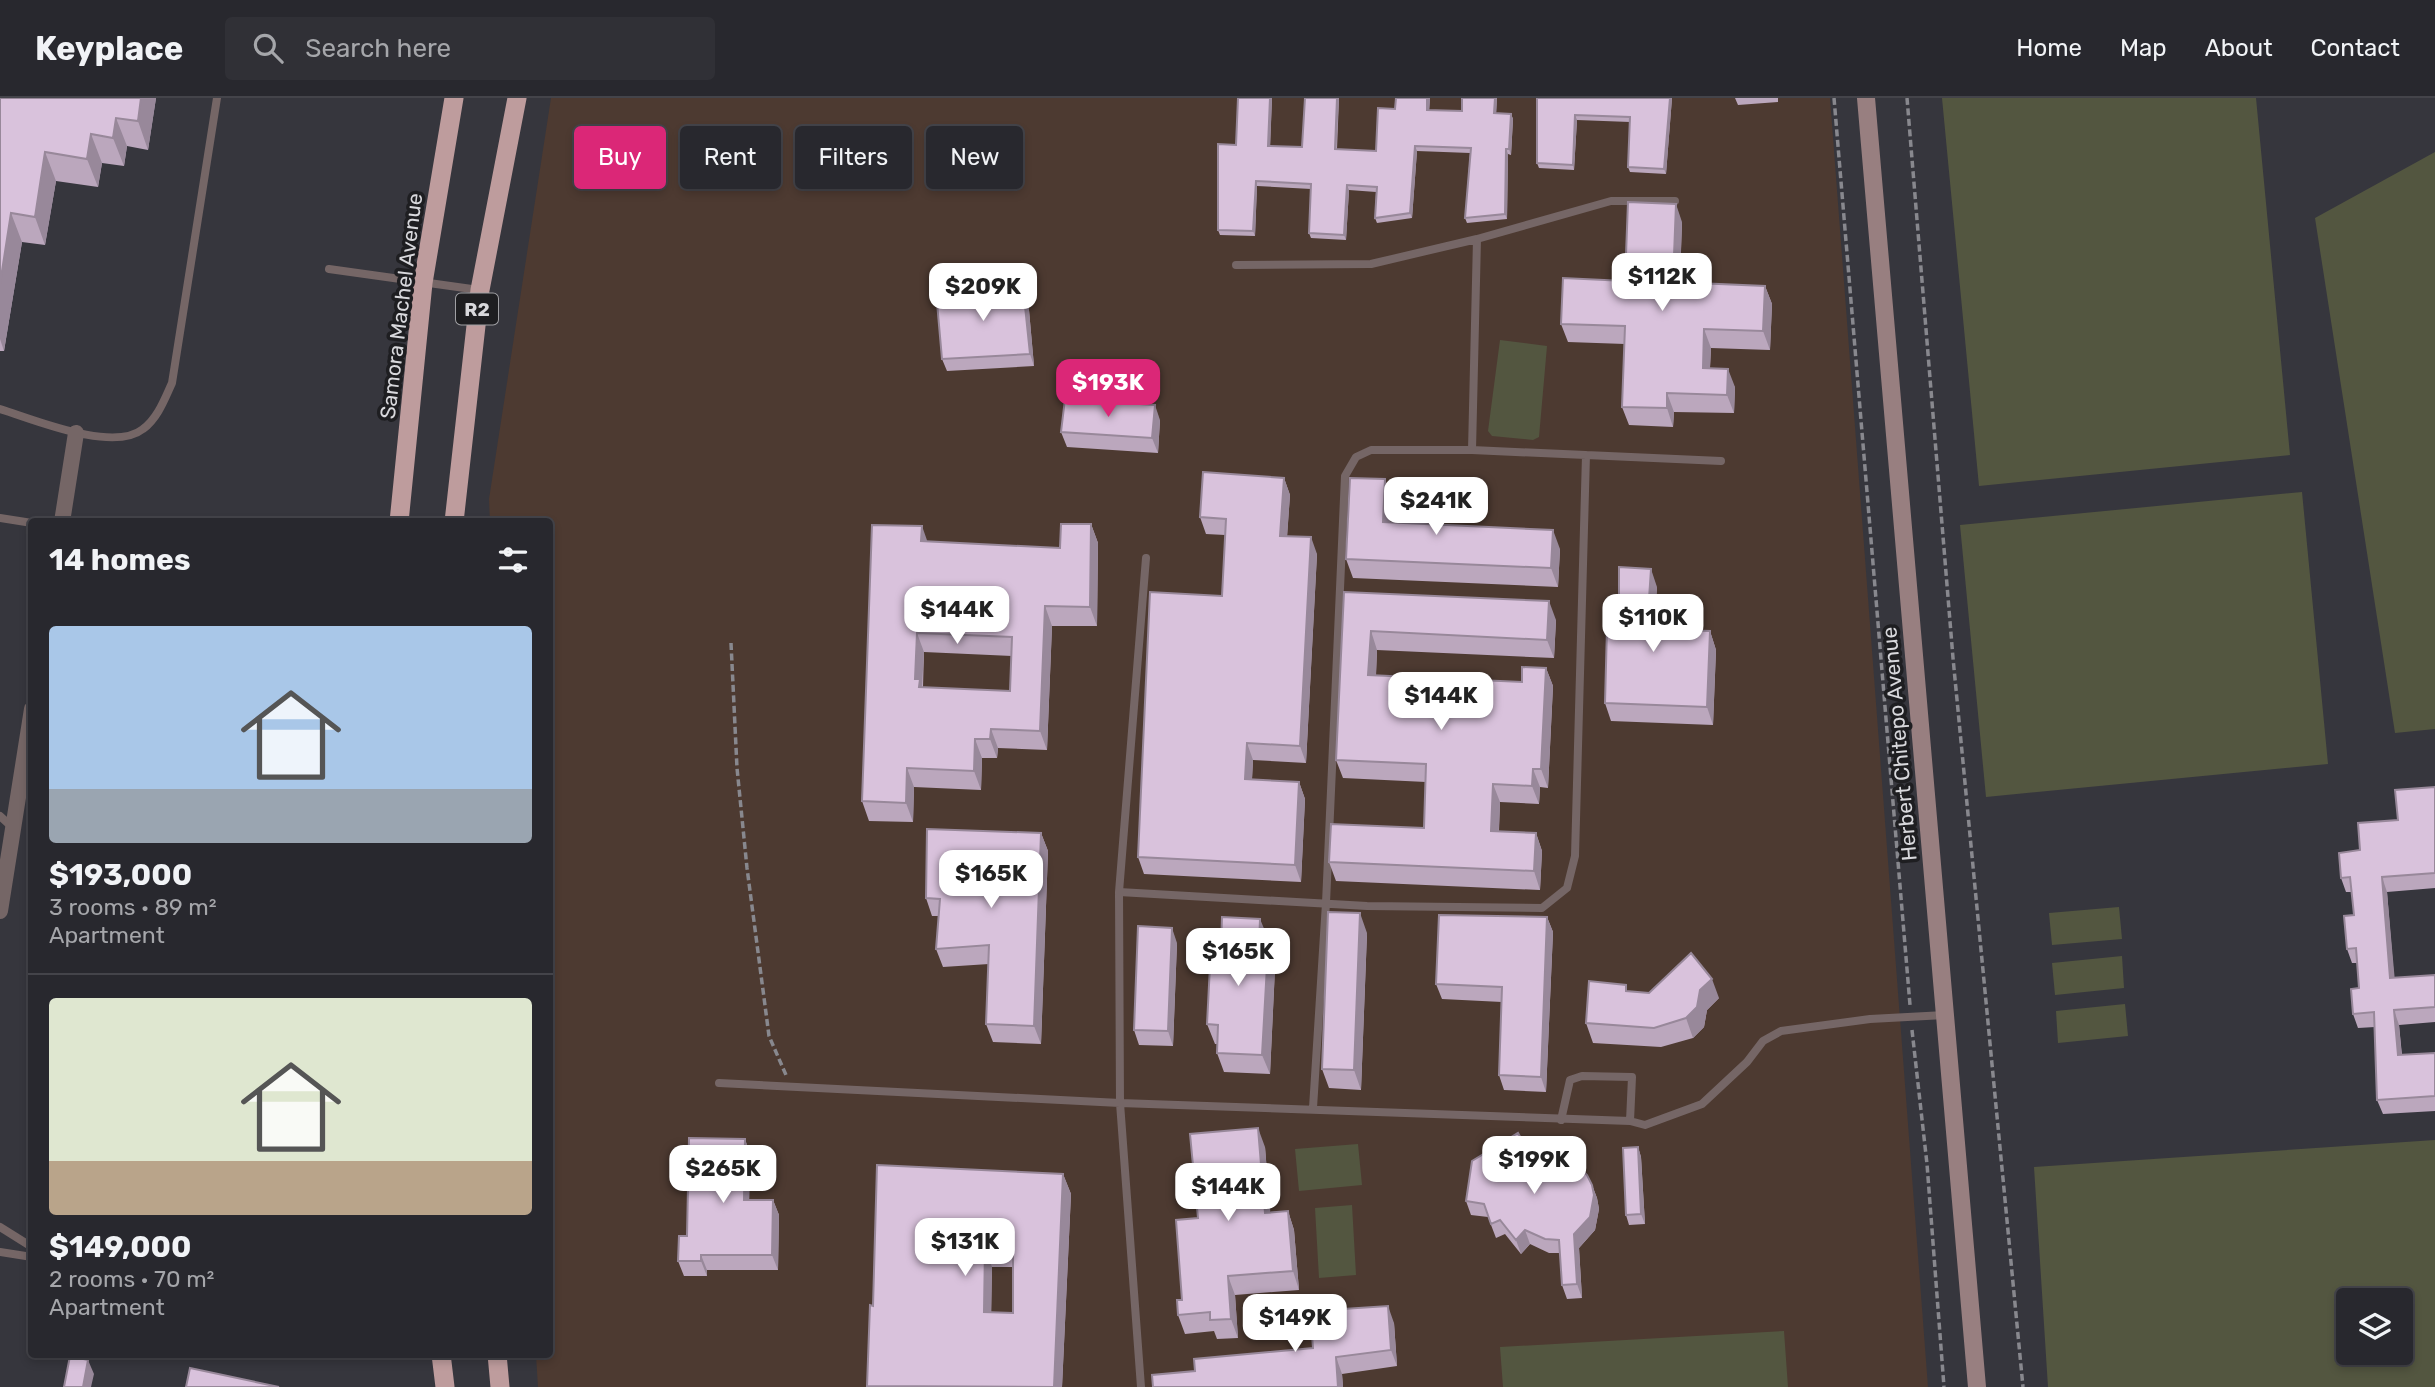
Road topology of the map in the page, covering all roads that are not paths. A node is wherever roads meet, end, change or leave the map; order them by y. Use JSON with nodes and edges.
{"nodes":[{"id":1,"x":217,"y":98,"type":"edge"},
{"id":2,"x":454,"y":98,"type":"edge"},
{"id":3,"x":517,"y":98,"type":"edge"},
{"id":4,"x":1866,"y":98,"type":"edge"},
{"id":5,"x":1675,"y":201,"type":"edge"},
{"id":6,"x":1477,"y":239,"type":"junction"},
{"id":7,"x":1237,"y":265,"type":"dead end"},
{"id":8,"x":330,"y":269,"type":"dead end"},
{"id":9,"x":423,"y":283,"type":"junction"},
{"id":10,"x":480,"y":290,"type":"junction"},
{"id":11,"x":0,"y":409,"type":"edge"},
{"id":12,"x":76,"y":433,"type":"junction"},
{"id":13,"x":1472,"y":450,"type":"junction"},
{"id":14,"x":1586,"y":455,"type":"junction"},
{"id":15,"x":1721,"y":461,"type":"dead end"},
{"id":16,"x":0,"y":518,"type":"edge"},
{"id":17,"x":63,"y":518,"type":"edge"},
{"id":18,"x":399,"y":518,"type":"edge"},
{"id":19,"x":454,"y":518,"type":"edge"},
{"id":20,"x":28,"y":522,"type":"edge"},
{"id":21,"x":1146,"y":558,"type":"dead end"},
{"id":22,"x":28,"y":733,"type":"edge"},
{"id":23,"x":0,"y":816,"type":"edge"},
{"id":24,"x":12,"y":828,"type":"junction"},
{"id":25,"x":1119,"y":892,"type":"junction"},
{"id":26,"x":1326,"y":903,"type":"junction"},
{"id":27,"x":0,"y":911,"type":"edge"},
{"id":28,"x":1945,"y":1015,"type":"junction"},
{"id":29,"x":719,"y":1083,"type":"dead end"},
{"id":30,"x":1119,"y":1103,"type":"junction"},
{"id":31,"x":1313,"y":1108,"type":"junction"},
{"id":32,"x":1561,"y":1120,"type":"junction"},
{"id":33,"x":1630,"y":1121,"type":"junction"},
{"id":34,"x":0,"y":1227,"type":"edge"},
{"id":35,"x":28,"y":1244,"type":"edge"},
{"id":36,"x":0,"y":1252,"type":"edge"},
{"id":37,"x":28,"y":1256,"type":"edge"},
{"id":38,"x":441,"y":1358,"type":"edge"},
{"id":39,"x":497,"y":1358,"type":"edge"},
{"id":40,"x":445,"y":1387,"type":"edge"},
{"id":41,"x":500,"y":1387,"type":"edge"},
{"id":42,"x":1141,"y":1387,"type":"edge"},
{"id":43,"x":1977,"y":1387,"type":"edge"}],
"edges":[{"from":1,"to":12,"type":"lane"},
{"from":2,"to":9,"type":"highway","name":"Samora Machel Avenue"},
{"from":3,"to":10,"type":"highway","number":"R2"},
{"from":4,"to":28,"type":"main road","name":"Herbert Chitepo Avenue"},
{"from":5,"to":6,"type":"lane"},
{"from":6,"to":7,"type":"lane"},
{"from":6,"to":13,"type":"lane"},
{"from":8,"to":9,"type":"lane"},
{"from":9,"to":10,"type":"lane"},
{"from":9,"to":18,"type":"highway","name":"Samora Machel Avenue"},
{"from":10,"to":19,"type":"highway","number":"R2"},
{"from":11,"to":12,"type":"lane"},
{"from":12,"to":17,"type":"street"},
{"from":13,"to":14,"type":"lane"},
{"from":13,"to":26,"type":"lane"},
{"from":14,"to":15,"type":"lane"},
{"from":14,"to":26,"type":"lane"},
{"from":16,"to":20,"type":"lane"},
{"from":21,"to":25,"type":"lane"},
{"from":22,"to":24,"type":"street"},
{"from":23,"to":24,"type":"lane"},
{"from":24,"to":27,"type":"street"},
{"from":25,"to":26,"type":"lane"},
{"from":25,"to":30,"type":"lane"},
{"from":26,"to":31,"type":"lane"},
{"from":28,"to":33,"type":"lane"},
{"from":28,"to":43,"type":"main road","name":"Herbert Chitepo Avenue"},
{"from":29,"to":30,"type":"lane"},
{"from":30,"to":31,"type":"lane"},
{"from":30,"to":42,"type":"lane"},
{"from":31,"to":32,"type":"lane"},
{"from":32,"to":33,"type":"lane"},
{"from":32,"to":33,"type":"lane"},
{"from":34,"to":35,"type":"lane"},
{"from":36,"to":37,"type":"lane"},
{"from":38,"to":40,"type":"highway"},
{"from":39,"to":41,"type":"highway"}]}
